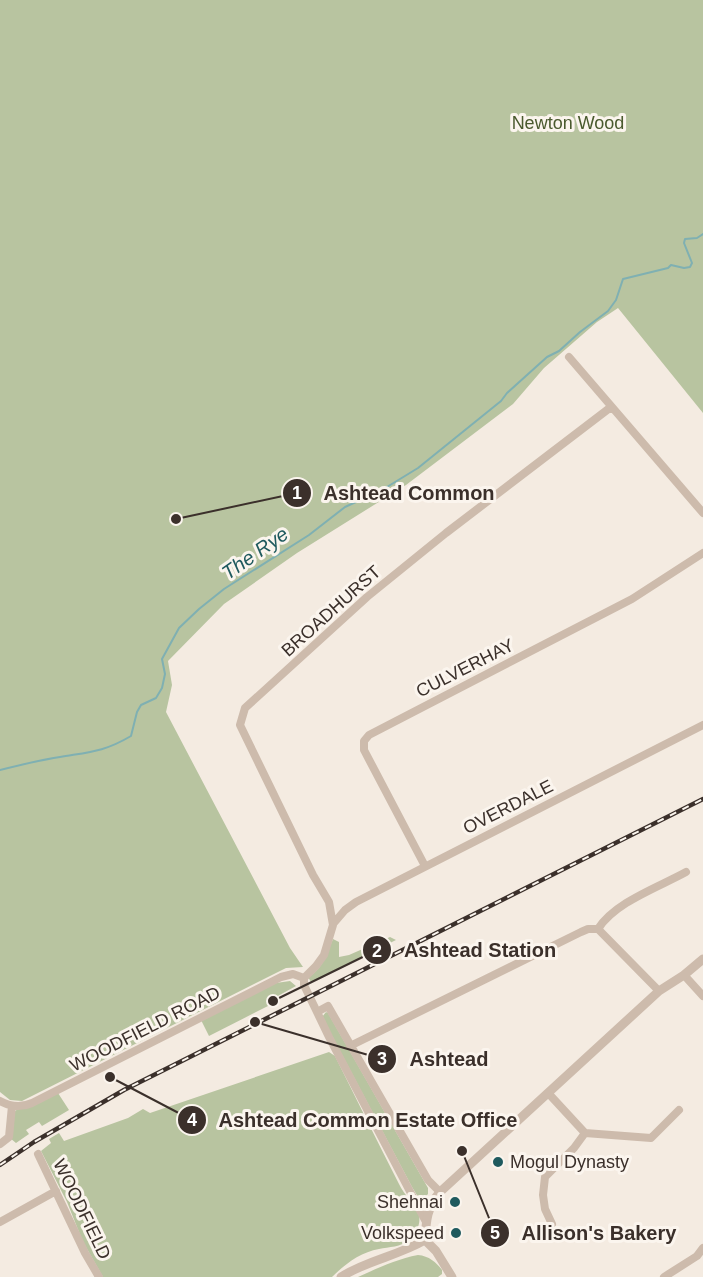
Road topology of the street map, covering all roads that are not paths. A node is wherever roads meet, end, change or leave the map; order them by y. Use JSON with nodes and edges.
{"nodes":[{"id":1,"x":569,"y":357,"type":"dead end"},
{"id":2,"x":611,"y":407,"type":"junction"},
{"id":3,"x":703,"y":513,"type":"edge"},
{"id":4,"x":703,"y":553,"type":"edge"},
{"id":5,"x":703,"y":725,"type":"edge"},
{"id":6,"x":425,"y":866,"type":"junction"},
{"id":7,"x":686,"y":872,"type":"dead end"},
{"id":8,"x":329,"y":902,"type":"junction"},
{"id":9,"x":349,"y":906,"type":"junction"},
{"id":10,"x":333,"y":925,"type":"junction"},
{"id":11,"x":598,"y":929,"type":"junction"},
{"id":12,"x":703,"y":959,"type":"edge"},
{"id":13,"x":684,"y":975,"type":"junction"},
{"id":14,"x":304,"y":978,"type":"junction"},
{"id":15,"x":659,"y":991,"type":"junction"},
{"id":16,"x":703,"y":996,"type":"edge"},
{"id":17,"x":317,"y":1012,"type":"junction"},
{"id":18,"x":350,"y":1046,"type":"junction"},
{"id":19,"x":549,"y":1094,"type":"junction"},
{"id":20,"x":0,"y":1101,"type":"edge"},
{"id":21,"x":12,"y":1106,"type":"junction"},
{"id":22,"x":679,"y":1110,"type":"dead end"},
{"id":23,"x":585,"y":1133,"type":"junction"},
{"id":24,"x":0,"y":1144,"type":"edge"},
{"id":25,"x":38,"y":1154,"type":"dead end"},
{"id":26,"x":56,"y":1191,"type":"junction"},
{"id":27,"x":440,"y":1192,"type":"junction"},
{"id":28,"x":413,"y":1197,"type":"junction"},
{"id":29,"x":430,"y":1204,"type":"junction"},
{"id":30,"x":0,"y":1222,"type":"edge"},
{"id":31,"x":426,"y":1222,"type":"junction"},
{"id":32,"x":552,"y":1224,"type":"dead end"},
{"id":33,"x":425,"y":1240,"type":"junction"},
{"id":34,"x":703,"y":1248,"type":"edge"},
{"id":35,"x":700,"y":1256,"type":"edge"},
{"id":36,"x":99,"y":1277,"type":"edge"},
{"id":37,"x":341,"y":1277,"type":"edge"},
{"id":38,"x":452,"y":1277,"type":"edge"},
{"id":39,"x":664,"y":1277,"type":"edge"}],
"edges":[{"from":1,"to":2,"type":"street"},
{"from":2,"to":3,"type":"street"},
{"from":2,"to":8,"type":"street","name":"BROADHURST"},
{"from":4,"to":6,"type":"street","name":"CULVERHAY"},
{"from":5,"to":6,"type":"street","name":"OVERDALE"},
{"from":6,"to":9,"type":"street","name":"OVERDALE"},
{"from":7,"to":11,"type":"street"},
{"from":8,"to":9,"type":"street"},
{"from":8,"to":10,"type":"street","name":"BROADHURST"},
{"from":9,"to":10,"type":"street","name":"OVERDALE"},
{"from":10,"to":14,"type":"street","name":"BROADHURST"},
{"from":11,"to":15,"type":"street"},
{"from":11,"to":18,"type":"street"},
{"from":12,"to":13,"type":"street"},
{"from":13,"to":15,"type":"street"},
{"from":13,"to":16,"type":"street"},
{"from":14,"to":17,"type":"street"},
{"from":14,"to":21,"type":"street","name":"WOODFIELD ROAD"},
{"from":15,"to":19,"type":"street"},
{"from":17,"to":18,"type":"street"},
{"from":17,"to":28,"type":"street"},
{"from":18,"to":27,"type":"street"},
{"from":19,"to":23,"type":"street"},
{"from":19,"to":27,"type":"street"},
{"from":20,"to":21,"type":"street"},
{"from":21,"to":24,"type":"street"},
{"from":22,"to":23,"type":"street"},
{"from":23,"to":32,"type":"street"},
{"from":25,"to":26,"type":"street","name":"WOODFIELD"},
{"from":26,"to":30,"type":"street"},
{"from":26,"to":36,"type":"street","name":"WOODFIELD"},
{"from":27,"to":29,"type":"street"},
{"from":28,"to":29,"type":"street"},
{"from":28,"to":31,"type":"street"},
{"from":29,"to":31,"type":"street"},
{"from":31,"to":33,"type":"street"},
{"from":33,"to":37,"type":"street"},
{"from":33,"to":38,"type":"street"},
{"from":34,"to":35,"type":"street"},
{"from":35,"to":39,"type":"street"}]}
